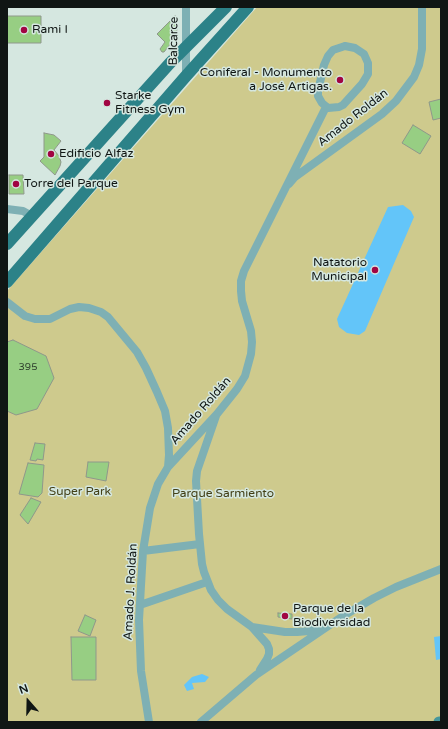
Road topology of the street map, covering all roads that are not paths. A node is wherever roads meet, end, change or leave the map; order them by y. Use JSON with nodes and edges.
{"nodes":[{"id":1,"x":186,"y":7,"type":"edge"},
{"id":2,"x":226,"y":7,"type":"edge"},
{"id":3,"x":248,"y":7,"type":"edge"},
{"id":4,"x":422,"y":7,"type":"edge"},
{"id":5,"x":185,"y":47,"type":"junction"},
{"id":6,"x":186,"y":76,"type":"junction"},
{"id":7,"x":326,"y":107,"type":"junction"},
{"id":8,"x":285,"y":188,"type":"junction"},
{"id":9,"x":7,"y":209,"type":"edge"},
{"id":10,"x":32,"y":216,"type":"junction"},
{"id":11,"x":7,"y":244,"type":"edge"},
{"id":12,"x":7,"y":282,"type":"edge"},
{"id":13,"x":7,"y":302,"type":"edge"},
{"id":14,"x":217,"y":414,"type":"junction"},
{"id":15,"x":168,"y":467,"type":"junction"},
{"id":16,"x":200,"y":544,"type":"junction"},
{"id":17,"x":143,"y":551,"type":"junction"},
{"id":18,"x":441,"y":570,"type":"edge"},
{"id":19,"x":207,"y":582,"type":"junction"},
{"id":20,"x":140,"y":605,"type":"junction"},
{"id":21,"x":334,"y":622,"type":"junction"},
{"id":22,"x":252,"y":627,"type":"junction"},
{"id":23,"x":256,"y":675,"type":"junction"},
{"id":24,"x":149,"y":722,"type":"edge"},
{"id":25,"x":201,"y":722,"type":"edge"}],
"edges":[{"from":1,"to":5,"type":"street","name":"Balcarce"},
{"from":2,"to":5,"type":"main road"},
{"from":3,"to":6,"type":"main road"},
{"from":4,"to":8,"type":"street","name":"Amado Roldán"},
{"from":5,"to":6,"type":"street","name":"Balcarce"},
{"from":5,"to":10,"type":"main road"},
{"from":6,"to":12,"type":"main road"},
{"from":7,"to":7,"type":"street"},
{"from":7,"to":8,"type":"street","name":"Amado Roldán"},
{"from":8,"to":14,"type":"street","name":"Amado Roldán"},
{"from":9,"to":10,"type":"street"},
{"from":10,"to":11,"type":"main road"},
{"from":13,"to":15,"type":"street"},
{"from":14,"to":15,"type":"street","name":"Amado Roldán"},
{"from":14,"to":16,"type":"street"},
{"from":15,"to":17,"type":"street","name":"Amado J. Roldán"},
{"from":16,"to":17,"type":"street"},
{"from":16,"to":19,"type":"street"},
{"from":17,"to":20,"type":"street","name":"Amado J. Roldán"},
{"from":18,"to":21,"type":"street"},
{"from":19,"to":20,"type":"street"},
{"from":19,"to":22,"type":"street"},
{"from":20,"to":24,"type":"street","name":"Amado J. Roldán"},
{"from":21,"to":22,"type":"street"},
{"from":21,"to":23,"type":"street"},
{"from":22,"to":23,"type":"street"},
{"from":23,"to":25,"type":"street"}]}
